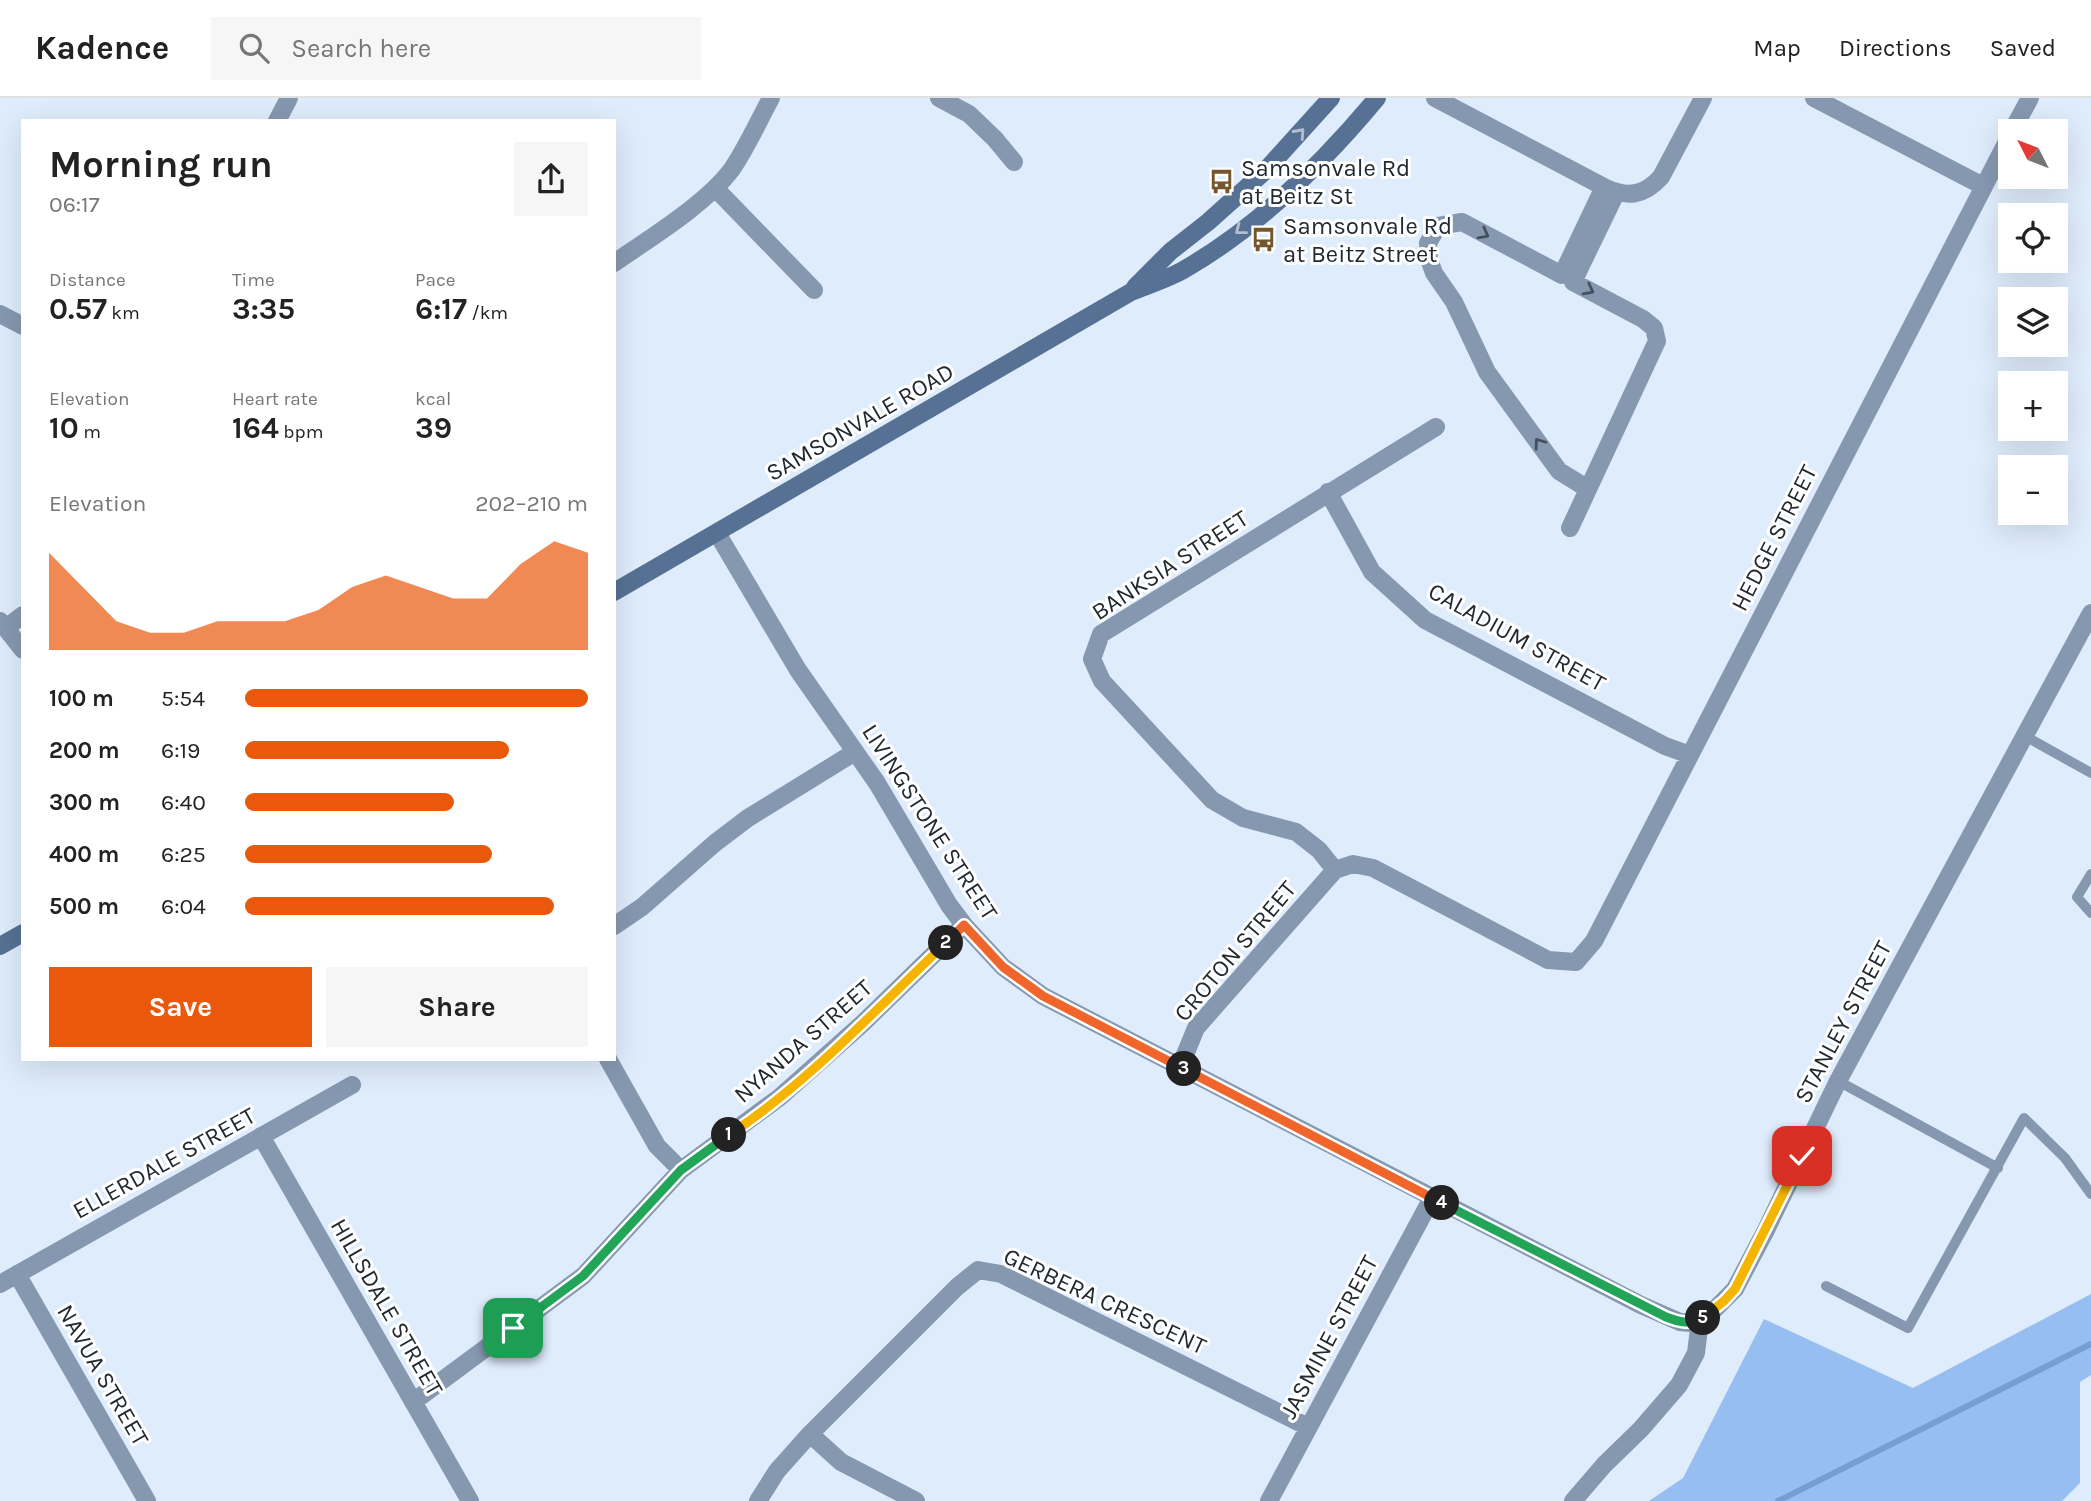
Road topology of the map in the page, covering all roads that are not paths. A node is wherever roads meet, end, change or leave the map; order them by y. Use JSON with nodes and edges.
{"nodes":[{"id":1,"x":289,"y":98,"type":"edge"},
{"id":2,"x":771,"y":98,"type":"edge"},
{"id":3,"x":939,"y":98,"type":"edge"},
{"id":4,"x":1331,"y":98,"type":"edge"},
{"id":5,"x":1377,"y":98,"type":"edge"},
{"id":6,"x":1435,"y":98,"type":"edge"},
{"id":7,"x":1703,"y":98,"type":"edge"},
{"id":8,"x":1814,"y":98,"type":"edge"},
{"id":9,"x":2030,"y":98,"type":"edge"},
{"id":10,"x":278,"y":119,"type":"edge"},
{"id":11,"x":2019,"y":119,"type":"edge"},
{"id":12,"x":1998,"y":159,"type":"edge"},
{"id":13,"x":1014,"y":162,"type":"dead end"},
{"id":14,"x":1983,"y":186,"type":"junction"},
{"id":15,"x":715,"y":188,"type":"junction"},
{"id":16,"x":1610,"y":190,"type":"junction"},
{"id":17,"x":616,"y":259,"type":"edge"},
{"id":18,"x":814,"y":290,"type":"dead end"},
{"id":19,"x":1130,"y":292,"type":"junction"},
{"id":20,"x":0,"y":314,"type":"edge"},
{"id":21,"x":21,"y":325,"type":"edge"},
{"id":22,"x":1436,"y":427,"type":"dead end"},
{"id":23,"x":1588,"y":489,"type":"junction"},
{"id":24,"x":1328,"y":492,"type":"junction"},
{"id":25,"x":1570,"y":528,"type":"dead end"},
{"id":26,"x":718,"y":533,"type":"junction"},
{"id":27,"x":616,"y":591,"type":"edge"},
{"id":28,"x":2091,"y":613,"type":"edge"},
{"id":29,"x":21,"y":616,"type":"edge"},
{"id":30,"x":3,"y":624,"type":"edge"},
{"id":31,"x":21,"y":647,"type":"edge"},
{"id":32,"x":2025,"y":736,"type":"junction"},
{"id":33,"x":855,"y":752,"type":"junction"},
{"id":34,"x":1690,"y":755,"type":"junction"},
{"id":35,"x":2091,"y":773,"type":"edge"},
{"id":36,"x":1335,"y":870,"type":"junction"},
{"id":37,"x":2091,"y":874,"type":"edge"},
{"id":38,"x":2091,"y":913,"type":"edge"},
{"id":39,"x":616,"y":925,"type":"edge"},
{"id":40,"x":964,"y":925,"type":"junction"},
{"id":41,"x":21,"y":934,"type":"edge"},
{"id":42,"x":0,"y":946,"type":"edge"},
{"id":43,"x":609,"y":1061,"type":"edge"},
{"id":44,"x":1180,"y":1067,"type":"junction"},
{"id":45,"x":1838,"y":1081,"type":"junction"},
{"id":46,"x":352,"y":1085,"type":"dead end"},
{"id":47,"x":261,"y":1136,"type":"junction"},
{"id":48,"x":1998,"y":1168,"type":"junction"},
{"id":49,"x":681,"y":1170,"type":"junction"},
{"id":50,"x":2091,"y":1194,"type":"edge"},
{"id":51,"x":1432,"y":1198,"type":"junction"},
{"id":52,"x":17,"y":1274,"type":"junction"},
{"id":53,"x":0,"y":1284,"type":"edge"},
{"id":54,"x":1826,"y":1286,"type":"dead end"},
{"id":55,"x":1700,"y":1320,"type":"junction"},
{"id":56,"x":413,"y":1402,"type":"junction"},
{"id":57,"x":1308,"y":1427,"type":"junction"},
{"id":58,"x":810,"y":1434,"type":"junction"},
{"id":59,"x":147,"y":1501,"type":"edge"},
{"id":60,"x":470,"y":1501,"type":"edge"},
{"id":61,"x":758,"y":1501,"type":"edge"},
{"id":62,"x":916,"y":1501,"type":"edge"},
{"id":63,"x":1269,"y":1501,"type":"edge"},
{"id":64,"x":1573,"y":1501,"type":"edge"}],
"edges":[{"from":1,"to":10,"type":"street"},
{"from":2,"to":15,"type":"street"},
{"from":3,"to":13,"type":"street"},
{"from":19,"to":4,"type":"main road","name":"SAMSONVALE ROAD","one_way":true},
{"from":5,"to":19,"type":"main road","name":"SAMSONVALE ROAD","one_way":true},
{"from":6,"to":16,"type":"street"},
{"from":7,"to":16,"type":"street"},
{"from":8,"to":14,"type":"street"},
{"from":9,"to":11,"type":"street","name":"HEDGE STREET"},
{"from":12,"to":14,"type":"street","name":"HEDGE STREET"},
{"from":14,"to":34,"type":"street","name":"HEDGE STREET"},
{"from":15,"to":17,"type":"street"},
{"from":15,"to":18,"type":"street"},
{"from":16,"to":23,"type":"street","one_way":true},
{"from":23,"to":16,"type":"street","one_way":true},
{"from":19,"to":26,"type":"main road","name":"SAMSONVALE ROAD"},
{"from":20,"to":21,"type":"street"},
{"from":22,"to":24,"type":"street","name":"BANKSIA STREET"},
{"from":23,"to":25,"type":"street"},
{"from":24,"to":34,"type":"street","name":"CALADIUM STREET"},
{"from":24,"to":36,"type":"street","name":"BANKSIA STREET"},
{"from":26,"to":27,"type":"main road","name":"SAMSONVALE ROAD"},
{"from":26,"to":33,"type":"street","name":"LIVINGSTONE STREET"},
{"from":28,"to":32,"type":"street","name":"STANLEY STREET"},
{"from":29,"to":30,"type":"street"},
{"from":30,"to":31,"type":"street"},
{"from":32,"to":35,"type":"lane"},
{"from":32,"to":45,"type":"street","name":"STANLEY STREET"},
{"from":33,"to":39,"type":"street"},
{"from":33,"to":40,"type":"street","name":"LIVINGSTONE STREET"},
{"from":34,"to":36,"type":"street","name":"HEDGE STREET"},
{"from":36,"to":44,"type":"street","name":"CROTON STREET"},
{"from":37,"to":38,"type":"lane"},
{"from":40,"to":44,"type":"street","name":"LIVINGSTONE STREET"},
{"from":40,"to":49,"type":"street","name":"NYANDA STREET"},
{"from":41,"to":42,"type":"main road"},
{"from":43,"to":49,"type":"street"},
{"from":44,"to":51,"type":"street","name":"LIVINGSTONE STREET"},
{"from":45,"to":48,"type":"lane"},
{"from":45,"to":55,"type":"street","name":"STANLEY STREET"},
{"from":46,"to":47,"type":"street","name":"ELLERDALE STREET"},
{"from":47,"to":52,"type":"street","name":"ELLERDALE STREET"},
{"from":47,"to":56,"type":"street","name":"HILLSDALE STREET"},
{"from":48,"to":50,"type":"lane"},
{"from":48,"to":54,"type":"lane"},
{"from":49,"to":56,"type":"street","name":"NYANDA STREET"},
{"from":51,"to":55,"type":"street","name":"LIVINGSTONE STREET"},
{"from":51,"to":57,"type":"street","name":"JASMINE STREET"},
{"from":52,"to":53,"type":"street","name":"ELLERDALE STREET"},
{"from":52,"to":59,"type":"street","name":"NAVUA STREET"},
{"from":55,"to":64,"type":"street"},
{"from":56,"to":60,"type":"street","name":"HILLSDALE STREET"},
{"from":57,"to":58,"type":"street","name":"GERBERA CRESCENT"},
{"from":57,"to":63,"type":"street","name":"JASMINE STREET"},
{"from":58,"to":61,"type":"street","name":"GERBERA CRESCENT"},
{"from":58,"to":62,"type":"street"}]}
